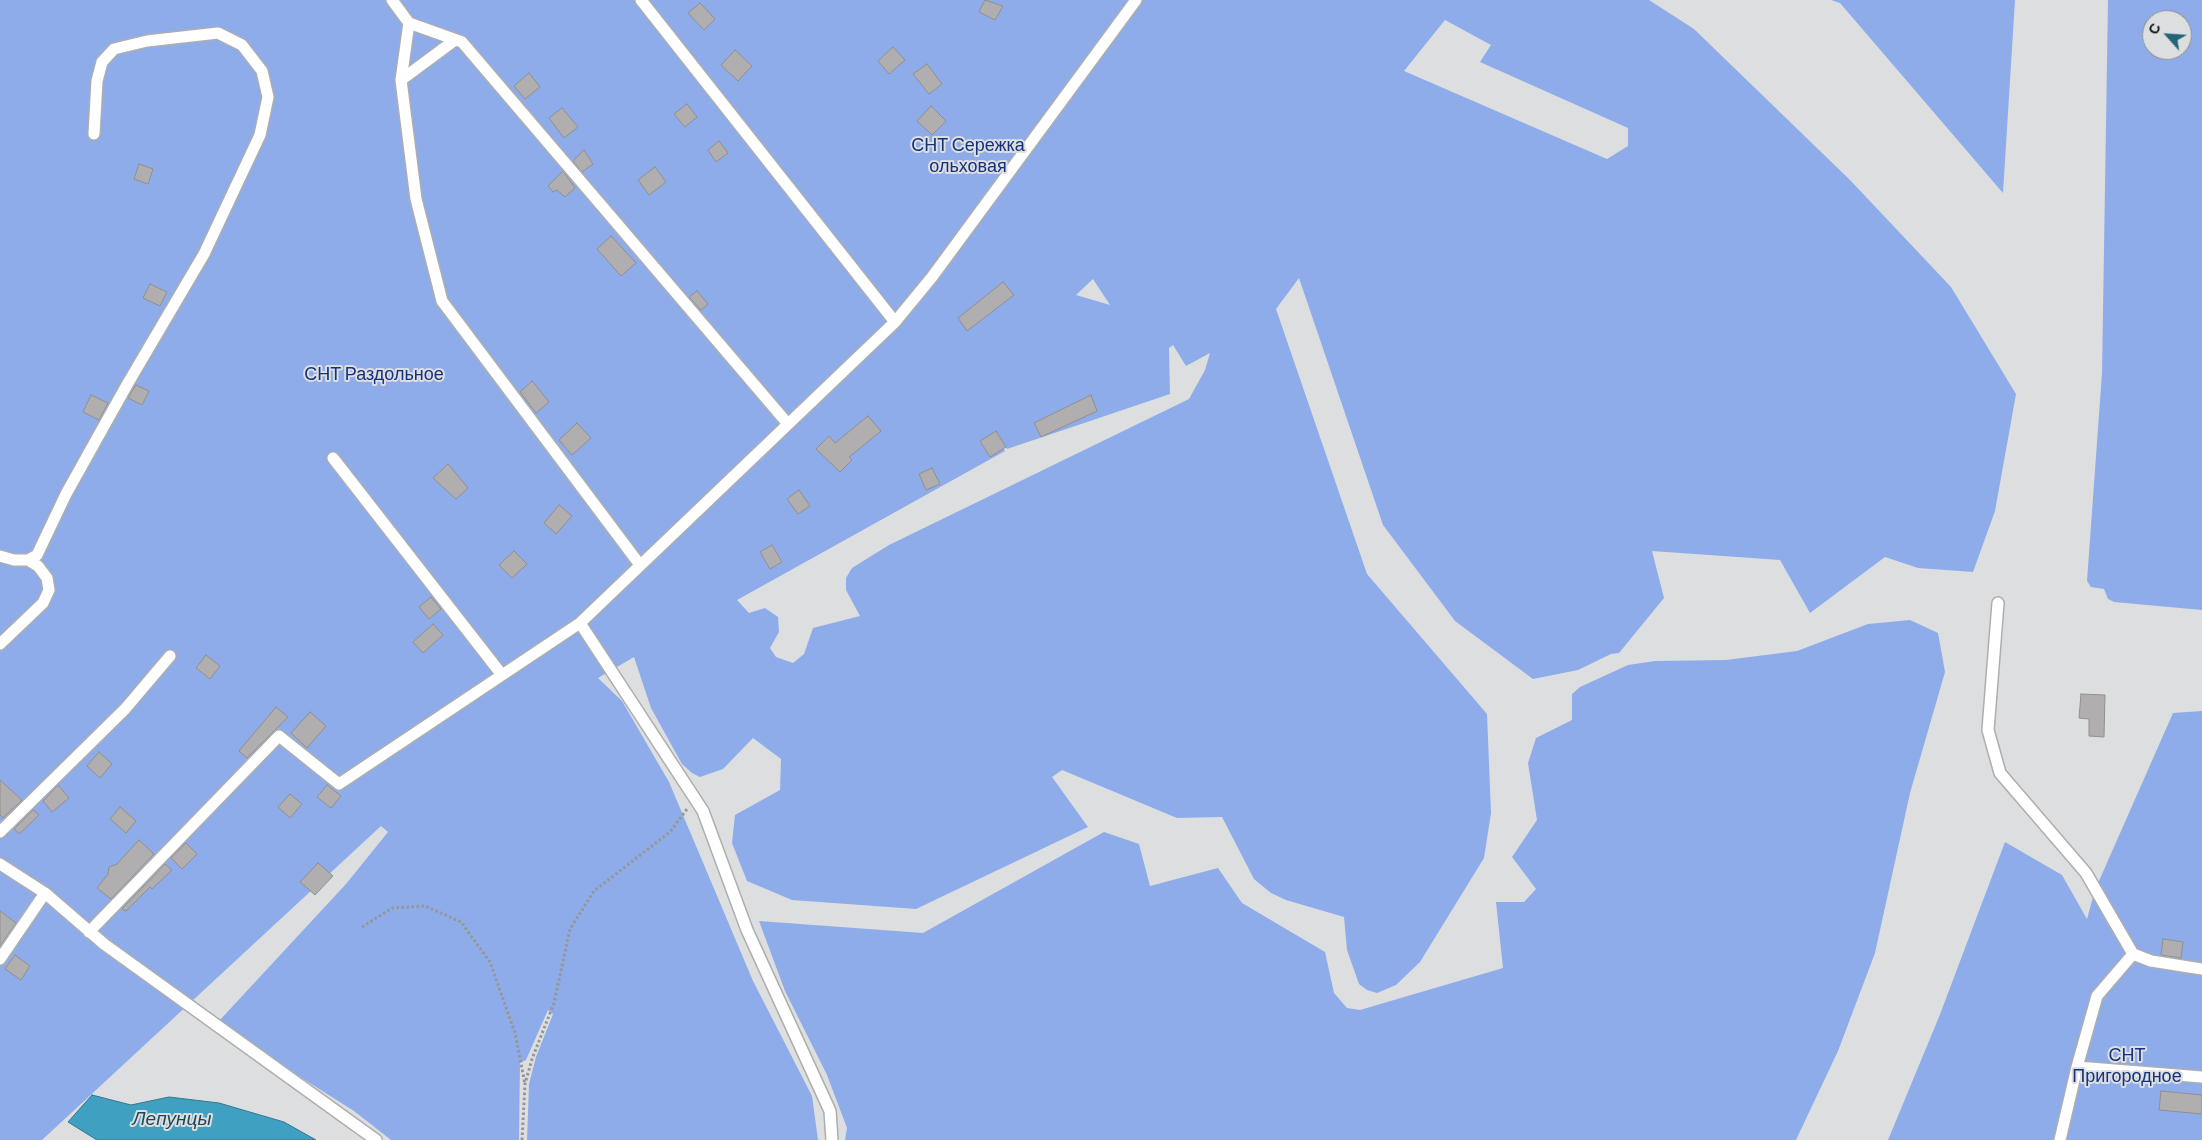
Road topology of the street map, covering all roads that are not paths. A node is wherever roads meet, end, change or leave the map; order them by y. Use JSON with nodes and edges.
{"nodes":[{"id":1,"x":392,"y":0,"type":"edge"},
{"id":2,"x":641,"y":0,"type":"edge"},
{"id":3,"x":1136,"y":0,"type":"edge"},
{"id":4,"x":409,"y":23,"type":"junction"},
{"id":5,"x":455,"y":40,"type":"junction"},
{"id":6,"x":401,"y":80,"type":"junction"},
{"id":7,"x":94,"y":134,"type":"dead end"},
{"id":8,"x":896,"y":322,"type":"junction"},
{"id":9,"x":788,"y":424,"type":"junction"},
{"id":10,"x":333,"y":458,"type":"dead end"},
{"id":11,"x":0,"y":556,"type":"edge"},
{"id":12,"x":28,"y":560,"type":"junction"},
{"id":13,"x":640,"y":565,"type":"junction"},
{"id":14,"x":1998,"y":604,"type":"dead end"},
{"id":15,"x":580,"y":623,"type":"junction"},
{"id":16,"x":0,"y":644,"type":"edge"},
{"id":17,"x":170,"y":656,"type":"dead end"},
{"id":18,"x":502,"y":675,"type":"junction"},
{"id":19,"x":0,"y":832,"type":"edge"},
{"id":20,"x":0,"y":864,"type":"edge"},
{"id":21,"x":45,"y":893,"type":"junction"},
{"id":22,"x":89,"y":932,"type":"junction"},
{"id":23,"x":2133,"y":954,"type":"junction"},
{"id":24,"x":0,"y":959,"type":"edge"},
{"id":25,"x":2202,"y":969,"type":"edge"},
{"id":26,"x":2077,"y":1067,"type":"junction"},
{"id":27,"x":2202,"y":1077,"type":"edge"},
{"id":28,"x":376,"y":1140,"type":"edge"},
{"id":29,"x":832,"y":1140,"type":"edge"},
{"id":30,"x":2060,"y":1140,"type":"edge"}],
"edges":[{"from":1,"to":4,"type":"lane"},
{"from":2,"to":8,"type":"lane"},
{"from":3,"to":8,"type":"lane"},
{"from":4,"to":5,"type":"lane"},
{"from":4,"to":6,"type":"lane"},
{"from":5,"to":6,"type":"lane"},
{"from":5,"to":9,"type":"lane"},
{"from":6,"to":13,"type":"lane"},
{"from":7,"to":12,"type":"lane"},
{"from":8,"to":9,"type":"lane"},
{"from":9,"to":13,"type":"lane"},
{"from":10,"to":18,"type":"lane"},
{"from":11,"to":12,"type":"lane"},
{"from":12,"to":16,"type":"lane"},
{"from":13,"to":15,"type":"lane"},
{"from":14,"to":23,"type":"lane"},
{"from":15,"to":18,"type":"lane"},
{"from":15,"to":29,"type":"lane"},
{"from":17,"to":19,"type":"lane"},
{"from":18,"to":22,"type":"lane"},
{"from":20,"to":21,"type":"lane"},
{"from":21,"to":22,"type":"lane"},
{"from":21,"to":24,"type":"lane"},
{"from":22,"to":28,"type":"lane"},
{"from":23,"to":25,"type":"lane"},
{"from":23,"to":26,"type":"lane"},
{"from":26,"to":27,"type":"lane"},
{"from":26,"to":30,"type":"lane"}]}
